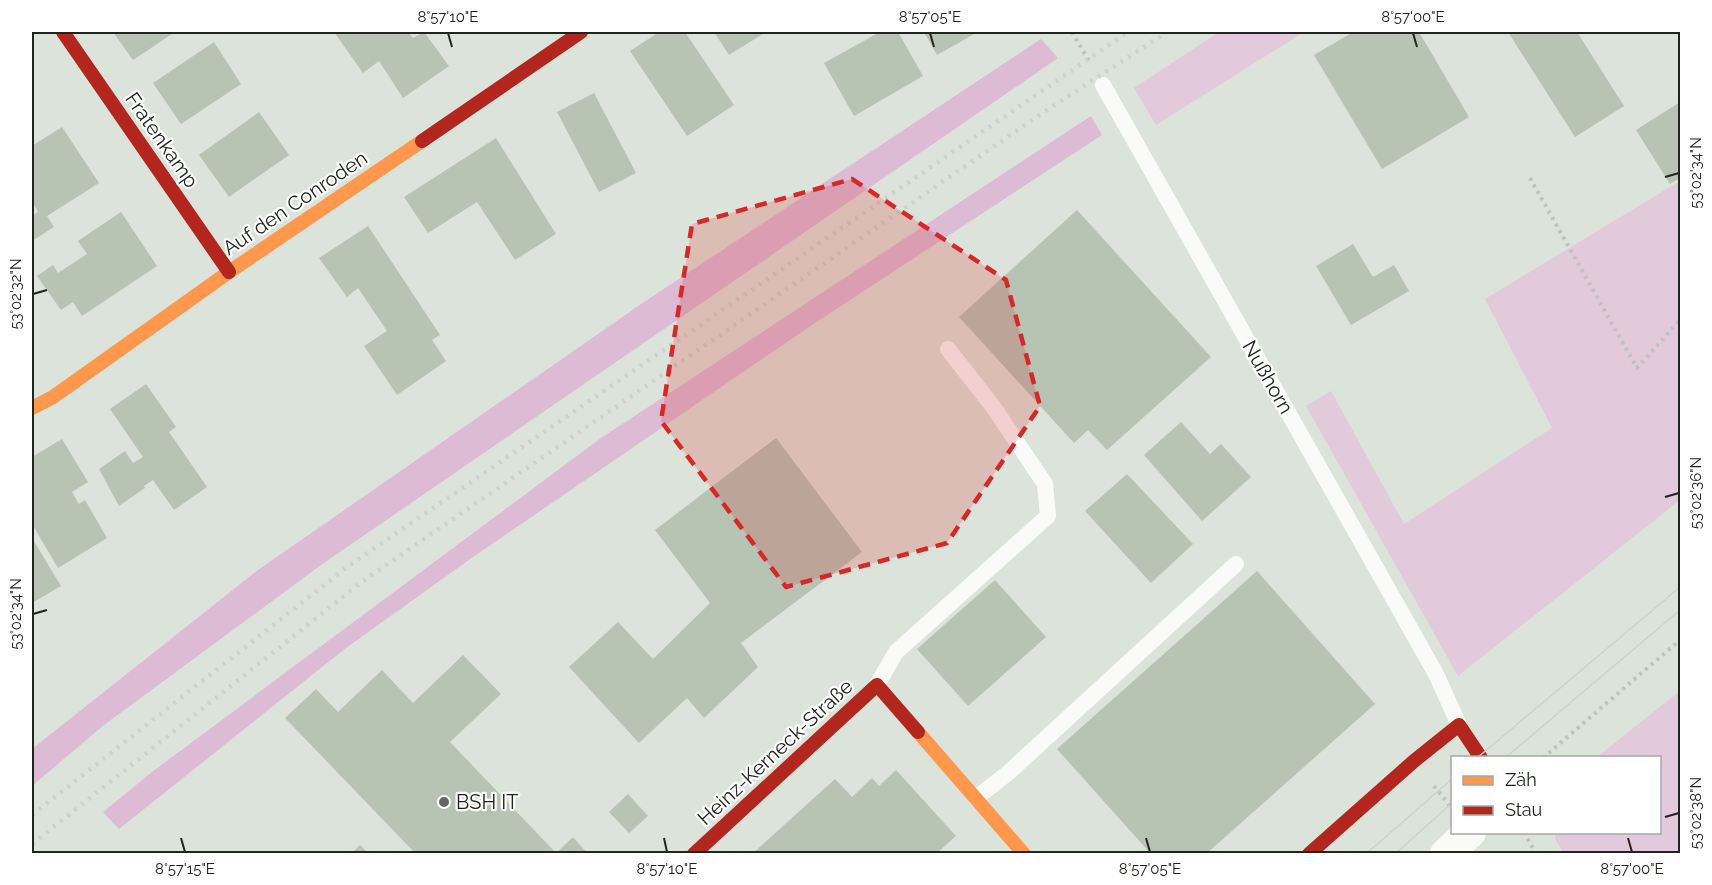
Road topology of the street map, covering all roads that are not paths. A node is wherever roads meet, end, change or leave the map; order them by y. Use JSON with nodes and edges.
{"nodes":[{"id":1,"x":63,"y":32,"type":"edge"},
{"id":2,"x":581,"y":32,"type":"edge"},
{"id":3,"x":1103,"y":85,"type":"road end"},
{"id":4,"x":229,"y":272,"type":"junction"},
{"id":5,"x":948,"y":349,"type":"dead end"},
{"id":6,"x":32,"y":408,"type":"edge"},
{"id":7,"x":1236,"y":564,"type":"dead end"},
{"id":8,"x":877,"y":685,"type":"junction"},
{"id":9,"x":1459,"y":725,"type":"junction"},
{"id":10,"x":1480,"y":756,"type":"edge"},
{"id":11,"x":976,"y":798,"type":"junction"},
{"id":12,"x":1468,"y":834,"type":"edge"},
{"id":13,"x":694,"y":854,"type":"edge"},
{"id":14,"x":1024,"y":854,"type":"edge"},
{"id":15,"x":1309,"y":854,"type":"edge"},
{"id":16,"x":1446,"y":854,"type":"edge"}],
"edges":[{"from":1,"to":4,"type":"street","name":"Fratenkamp"},
{"from":2,"to":4,"type":"street","name":"Auf den Conroden"},
{"from":3,"to":9,"type":"lane","name":"Nußhorn"},
{"from":4,"to":6,"type":"street","name":"Auf den Conroden"},
{"from":5,"to":8,"type":"lane"},
{"from":7,"to":11,"type":"lane"},
{"from":8,"to":11,"type":"street","name":"Heinz-Kerneck-Straße"},
{"from":8,"to":13,"type":"street","name":"Heinz-Kerneck-Straße"},
{"from":9,"to":10,"type":"street"},
{"from":9,"to":15,"type":"street"},
{"from":11,"to":14,"type":"street","name":"Heinz-Kerneck-Straße"},
{"from":12,"to":16,"type":"street"}]}
